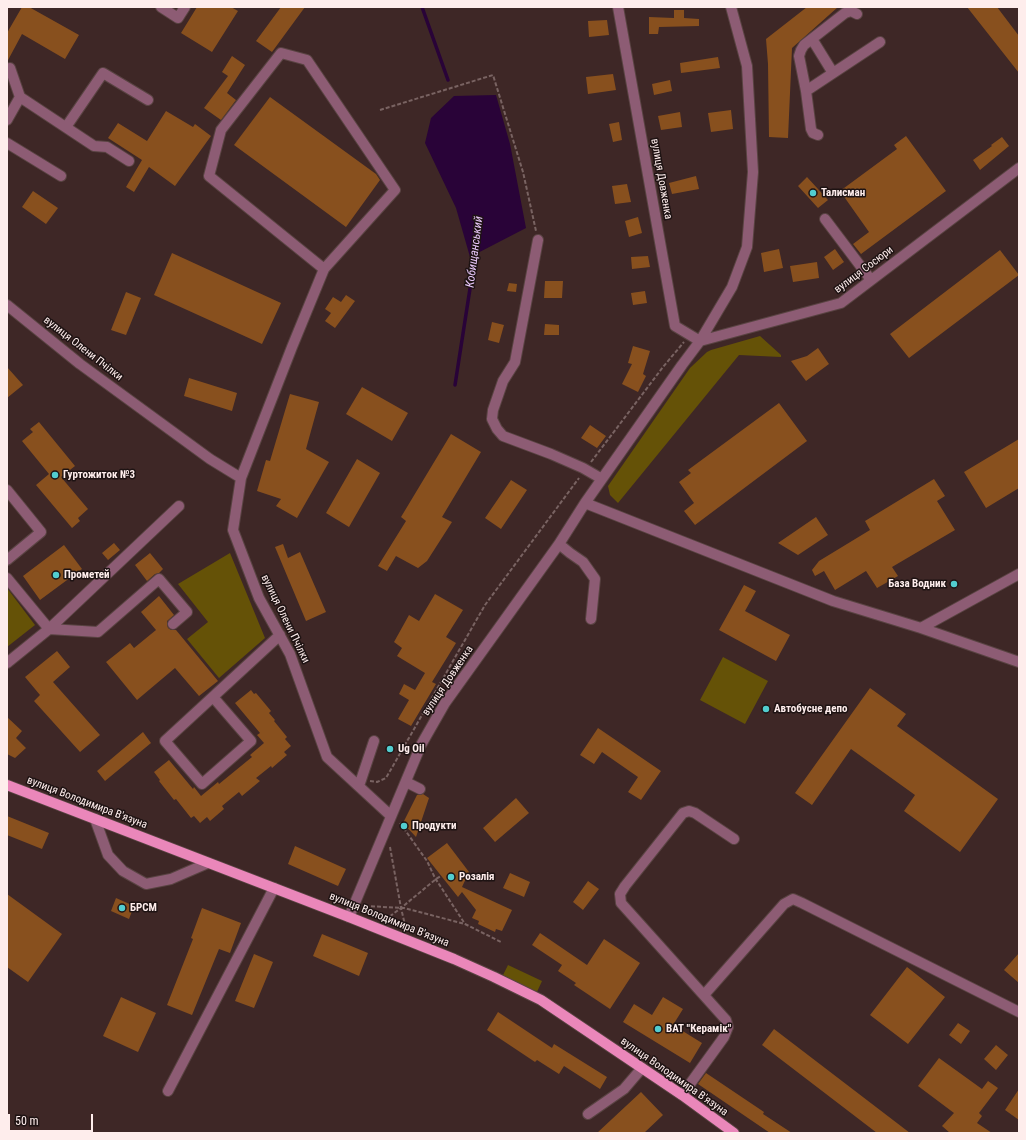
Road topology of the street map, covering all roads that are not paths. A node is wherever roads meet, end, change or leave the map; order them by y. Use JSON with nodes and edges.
{"nodes":[{"id":1,"x":161,"y":7,"type":"edge"},
{"id":2,"x":185,"y":7,"type":"edge"},
{"id":3,"x":618,"y":7,"type":"edge"},
{"id":4,"x":731,"y":7,"type":"edge"},
{"id":5,"x":857,"y":14,"type":"dead end"},
{"id":6,"x":812,"y":39,"type":"junction"},
{"id":7,"x":880,"y":42,"type":"dead end"},
{"id":8,"x":10,"y":68,"type":"dead end"},
{"id":9,"x":833,"y":73,"type":"junction"},
{"id":10,"x":806,"y":91,"type":"junction"},
{"id":11,"x":20,"y":97,"type":"junction"},
{"id":12,"x":148,"y":100,"type":"dead end"},
{"id":13,"x":7,"y":120,"type":"edge"},
{"id":14,"x":66,"y":127,"type":"junction"},
{"id":15,"x":818,"y":135,"type":"dead end"},
{"id":16,"x":7,"y":143,"type":"edge"},
{"id":17,"x":129,"y":161,"type":"dead end"},
{"id":18,"x":1019,"y":168,"type":"edge"},
{"id":19,"x":61,"y":176,"type":"dead end"},
{"id":20,"x":825,"y":219,"type":"dead end"},
{"id":21,"x":538,"y":240,"type":"road end"},
{"id":22,"x":324,"y":269,"type":"junction"},
{"id":23,"x":871,"y":280,"type":"junction"},
{"id":24,"x":7,"y":305,"type":"edge"},
{"id":25,"x":700,"y":341,"type":"junction"},
{"id":26,"x":241,"y":478,"type":"junction"},
{"id":27,"x":602,"y":479,"type":"junction"},
{"id":28,"x":7,"y":490,"type":"edge"},
{"id":29,"x":585,"y":503,"type":"junction"},
{"id":30,"x":179,"y":506,"type":"dead end"},
{"id":31,"x":559,"y":544,"type":"junction"},
{"id":32,"x":7,"y":560,"type":"edge"},
{"id":33,"x":1019,"y":574,"type":"edge"},
{"id":34,"x":7,"y":578,"type":"edge"},
{"id":35,"x":591,"y":619,"type":"dead end"},
{"id":36,"x":173,"y":624,"type":"dead end"},
{"id":37,"x":921,"y":628,"type":"junction"},
{"id":38,"x":49,"y":629,"type":"junction"},
{"id":39,"x":280,"y":636,"type":"junction"},
{"id":40,"x":1019,"y":662,"type":"edge"},
{"id":41,"x":7,"y":663,"type":"edge"},
{"id":42,"x":213,"y":697,"type":"junction"},
{"id":43,"x":374,"y":741,"type":"dead end"},
{"id":44,"x":406,"y":782,"type":"junction"},
{"id":45,"x":7,"y":784,"type":"edge"},
{"id":46,"x":359,"y":786,"type":"junction"},
{"id":47,"x":420,"y":789,"type":"dead end"},
{"id":48,"x":392,"y":814,"type":"junction"},
{"id":49,"x":95,"y":819,"type":"junction"},
{"id":50,"x":734,"y":839,"type":"dead end"},
{"id":51,"x":208,"y":863,"type":"junction"},
{"id":52,"x":274,"y":888,"type":"junction"},
{"id":53,"x":349,"y":917,"type":"junction"},
{"id":54,"x":704,"y":995,"type":"junction"},
{"id":55,"x":1019,"y":1012,"type":"edge"},
{"id":56,"x":642,"y":1068,"type":"junction"},
{"id":57,"x":168,"y":1091,"type":"dead end"},
{"id":58,"x":682,"y":1095,"type":"junction"},
{"id":59,"x":588,"y":1114,"type":"dead end"},
{"id":60,"x":734,"y":1133,"type":"edge"}],
"edges":[{"from":1,"to":2,"type":"street"},
{"from":3,"to":25,"type":"street","name":"вулиця Довженка"},
{"from":4,"to":25,"type":"street","name":"вулиця Довженка"},
{"from":5,"to":6,"type":"street"},
{"from":6,"to":9,"type":"street"},
{"from":6,"to":10,"type":"street"},
{"from":7,"to":9,"type":"street"},
{"from":8,"to":11,"type":"street"},
{"from":9,"to":10,"type":"street"},
{"from":10,"to":15,"type":"street"},
{"from":11,"to":13,"type":"street"},
{"from":11,"to":14,"type":"street"},
{"from":12,"to":14,"type":"street"},
{"from":14,"to":17,"type":"street"},
{"from":16,"to":19,"type":"street"},
{"from":18,"to":23,"type":"street","name":"вулиця Сосюри"},
{"from":20,"to":23,"type":"street"},
{"from":21,"to":27,"type":"street"},
{"from":22,"to":22,"type":"street"},
{"from":22,"to":26,"type":"street"},
{"from":23,"to":25,"type":"street","name":"вулиця Сосюри"},
{"from":24,"to":26,"type":"street","name":"вулиця Олени Пчілки"},
{"from":25,"to":27,"type":"street","name":"вулиця Довженка"},
{"from":26,"to":39,"type":"street","name":"вулиця Олени Пчілки"},
{"from":27,"to":29,"type":"street","name":"вулиця Довженка"},
{"from":28,"to":32,"type":"street"},
{"from":29,"to":31,"type":"street","name":"вулиця Довженка"},
{"from":29,"to":37,"type":"street"},
{"from":30,"to":38,"type":"street"},
{"from":31,"to":35,"type":"street"},
{"from":31,"to":44,"type":"street","name":"вулиця Довженка"},
{"from":33,"to":37,"type":"street"},
{"from":34,"to":38,"type":"street"},
{"from":36,"to":38,"type":"street"},
{"from":37,"to":40,"type":"street"},
{"from":38,"to":41,"type":"street"},
{"from":39,"to":42,"type":"street"},
{"from":39,"to":46,"type":"street","name":"вулиця Олени Пчілки"},
{"from":42,"to":42,"type":"street"},
{"from":43,"to":46,"type":"street"},
{"from":44,"to":47,"type":"street"},
{"from":44,"to":48,"type":"street","name":"вулиця Довженка"},
{"from":45,"to":49,"type":"main road","name":"вулиця Володимира В'язуна"},
{"from":46,"to":48,"type":"street","name":"вулиця Олени Пчілки"},
{"from":48,"to":53,"type":"street","name":"вулиця Довженка"},
{"from":49,"to":51,"type":"main road","name":"вулиця Володимира В'язуна"},
{"from":49,"to":51,"type":"street"},
{"from":50,"to":54,"type":"street"},
{"from":51,"to":52,"type":"main road","name":"вулиця Володимира В'язуна"},
{"from":52,"to":53,"type":"main road","name":"вулиця Володимира В'язуна"},
{"from":52,"to":57,"type":"street"},
{"from":53,"to":56,"type":"main road","name":"вулиця Володимира В'язуна"},
{"from":54,"to":55,"type":"street"},
{"from":54,"to":58,"type":"street"},
{"from":56,"to":58,"type":"main road","name":"вулиця Володимира В'язуна"},
{"from":56,"to":59,"type":"street"},
{"from":58,"to":60,"type":"main road","name":"вулиця Володимира В'язуна"}]}
